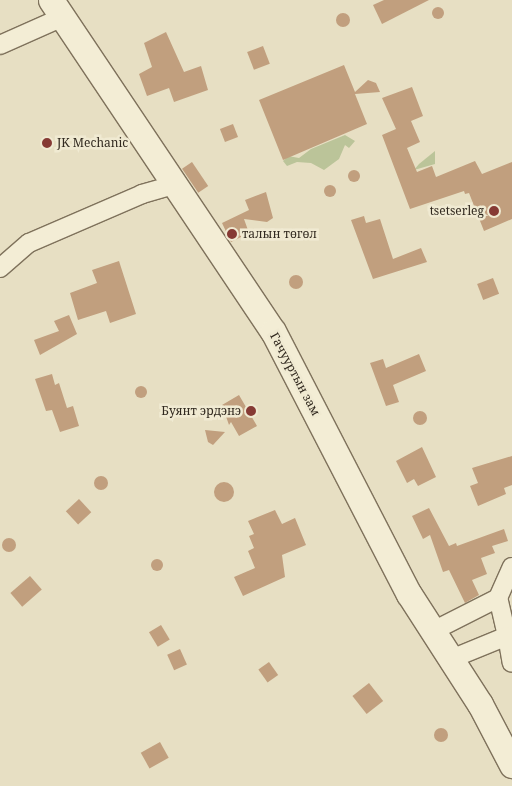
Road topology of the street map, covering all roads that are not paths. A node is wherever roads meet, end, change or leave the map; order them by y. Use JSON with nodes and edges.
{"nodes":[{"id":1,"x":57,"y":9,"type":"edge"},
{"id":2,"x":0,"y":45,"type":"edge"},
{"id":3,"x":176,"y":184,"type":"junction"},
{"id":4,"x":0,"y":268,"type":"edge"},
{"id":5,"x":512,"y":567,"type":"edge"},
{"id":6,"x":498,"y":598,"type":"junction"},
{"id":7,"x":433,"y":631,"type":"junction"},
{"id":8,"x":507,"y":636,"type":"junction"},
{"id":9,"x":451,"y":659,"type":"junction"},
{"id":10,"x":512,"y":662,"type":"edge"},
{"id":11,"x":512,"y":765,"type":"edge"}],
"edges":[{"from":1,"to":2,"type":"street"},
{"from":1,"to":3,"type":"main road","name":"Гачууртын зам"},
{"from":3,"to":4,"type":"street"},
{"from":3,"to":7,"type":"main road","name":"Гачууртын зам"},
{"from":5,"to":6,"type":"street"},
{"from":6,"to":7,"type":"street"},
{"from":6,"to":8,"type":"street"},
{"from":7,"to":9,"type":"main road","name":"Гачууртын зам"},
{"from":8,"to":9,"type":"street"},
{"from":8,"to":10,"type":"street"},
{"from":9,"to":11,"type":"main road","name":"Гачууртын зам"}]}
